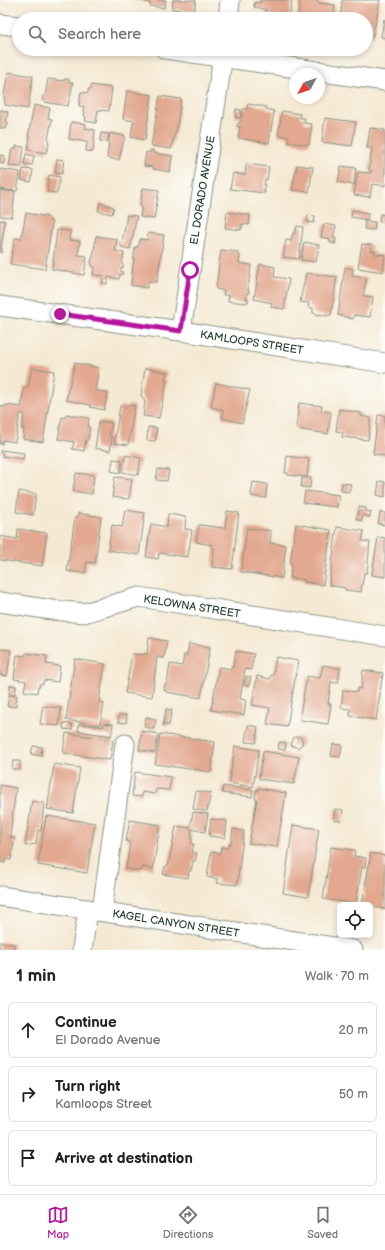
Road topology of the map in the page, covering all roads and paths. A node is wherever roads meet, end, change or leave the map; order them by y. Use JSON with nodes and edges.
{"nodes":[{"id":1,"x":230,"y":0,"type":"edge"},
{"id":2,"x":229,"y":12,"type":"edge"},
{"id":3,"x":0,"y":24,"type":"edge"},
{"id":4,"x":12,"y":25,"type":"edge"},
{"id":5,"x":223,"y":56,"type":"edge"},
{"id":6,"x":240,"y":56,"type":"edge"},
{"id":7,"x":385,"y":81,"type":"edge"},
{"id":8,"x":0,"y":306,"type":"edge"},
{"id":9,"x":181,"y":331,"type":"junction"},
{"id":10,"x":385,"y":363,"type":"edge"},
{"id":11,"x":0,"y":602,"type":"edge"},
{"id":12,"x":385,"y":636,"type":"edge"},
{"id":13,"x":126,"y":744,"type":"dead end"},
{"id":14,"x":0,"y":896,"type":"edge"},
{"id":15,"x":95,"y":910,"type":"junction"},
{"id":16,"x":82,"y":950,"type":"edge"},
{"id":17,"x":353,"y":950,"type":"edge"}],
"edges":[{"from":1,"to":2,"type":"street"},
{"from":3,"to":4,"type":"street"},
{"from":5,"to":9,"type":"street","name":"EL DORADO AVENUE"},
{"from":6,"to":7,"type":"street"},
{"from":8,"to":9,"type":"street","name":"KAMLOOPS STREET"},
{"from":9,"to":10,"type":"street","name":"KAMLOOPS STREET"},
{"from":11,"to":12,"type":"street","name":"KELOWNA STREET"},
{"from":13,"to":15,"type":"street"},
{"from":14,"to":15,"type":"street","name":"KAGEL CANYON STREET"},
{"from":15,"to":16,"type":"street"},
{"from":15,"to":17,"type":"street","name":"KAGEL CANYON STREET"}]}
